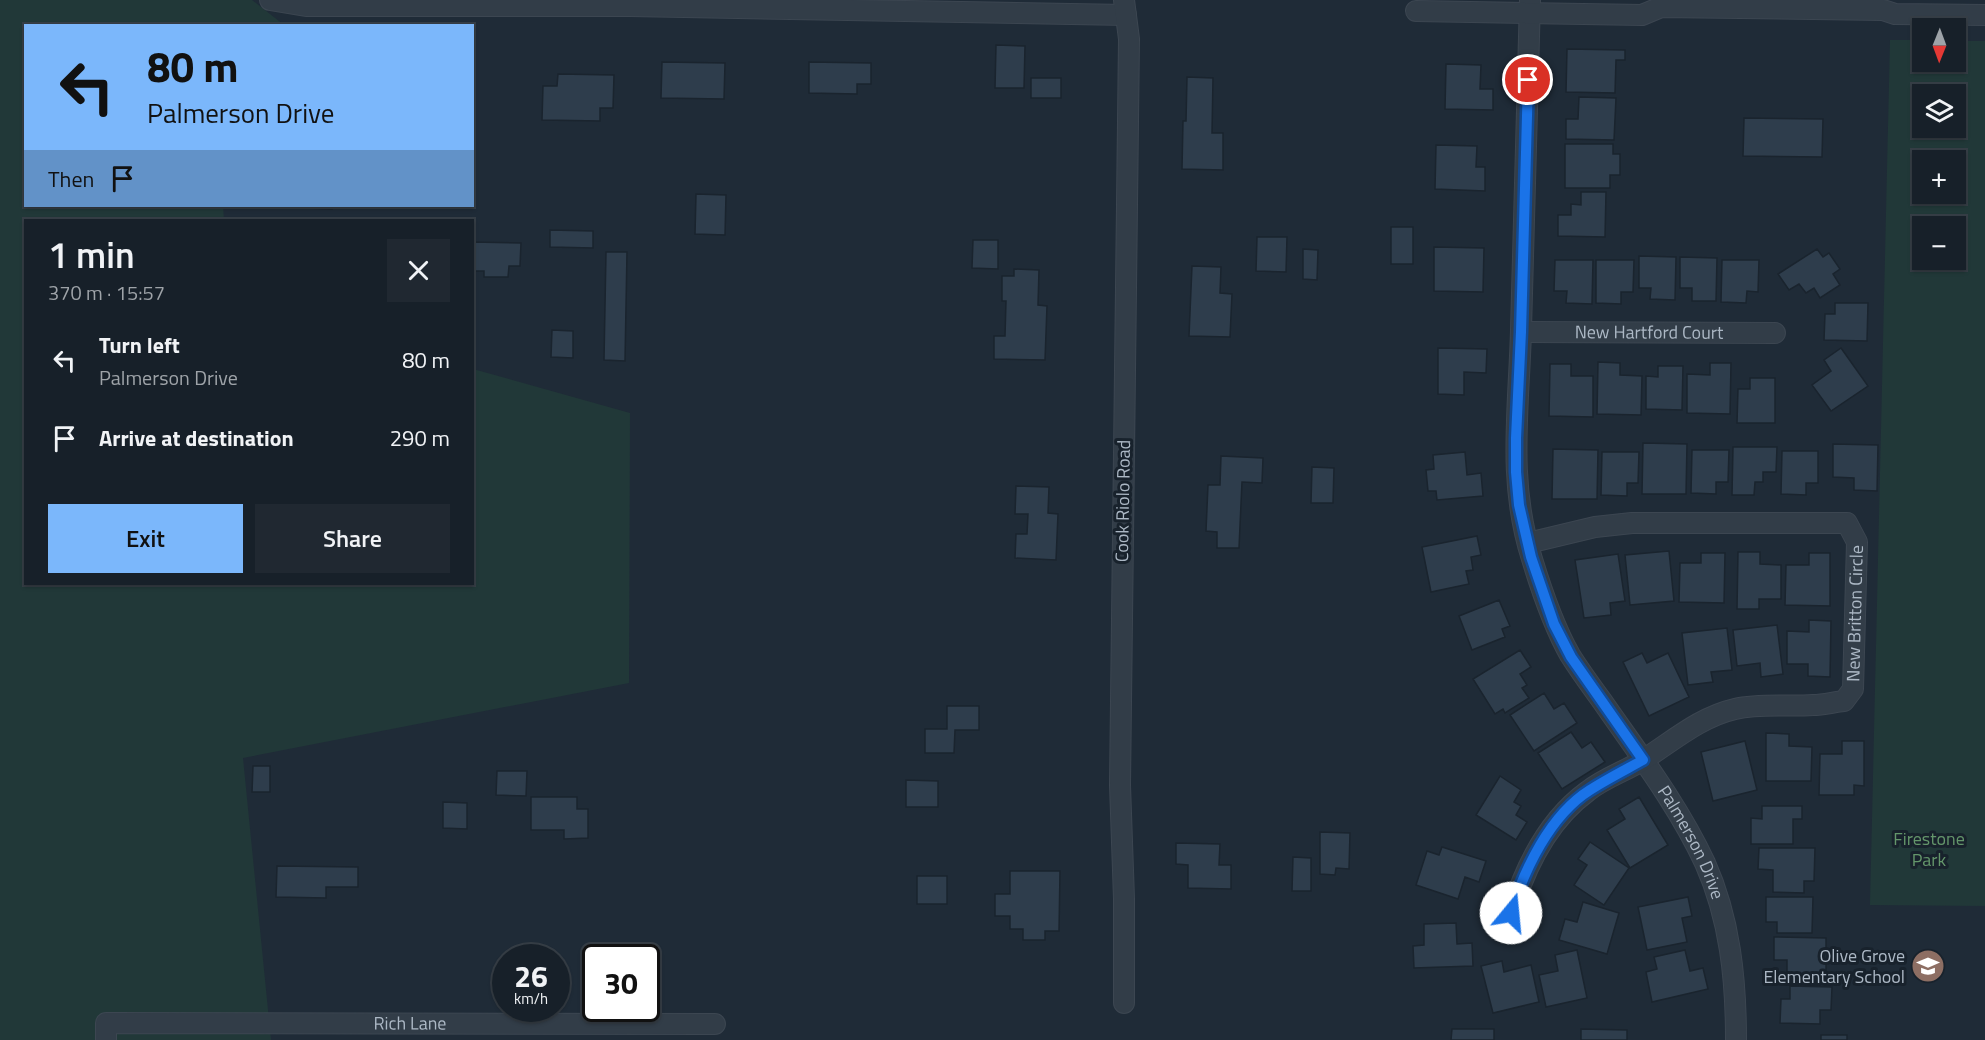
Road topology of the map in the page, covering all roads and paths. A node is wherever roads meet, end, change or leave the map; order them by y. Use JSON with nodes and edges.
{"nodes":[{"id":1,"x":270,"y":0,"type":"edge"},
{"id":2,"x":630,"y":3,"type":"edge"},
{"id":3,"x":1717,"y":3,"type":"edge"},
{"id":4,"x":1530,"y":6,"type":"edge"},
{"id":5,"x":1125,"y":7,"type":"edge"},
{"id":6,"x":1921,"y":7,"type":"edge"},
{"id":7,"x":1416,"y":11,"type":"dead end"},
{"id":8,"x":1985,"y":15,"type":"edge"},
{"id":9,"x":1521,"y":332,"type":"junction"},
{"id":10,"x":1775,"y":333,"type":"dead end"},
{"id":11,"x":1528,"y":543,"type":"junction"},
{"id":12,"x":1643,"y":760,"type":"junction"},
{"id":13,"x":1511,"y":913,"type":"dead end"},
{"id":14,"x":1124,"y":1003,"type":"dead end"},
{"id":15,"x":715,"y":1024,"type":"dead end"},
{"id":16,"x":106,"y":1032,"type":"edge"},
{"id":17,"x":1736,"y":1040,"type":"edge"}],
"edges":[{"from":1,"to":2,"type":"street"},
{"from":2,"to":5,"type":"street"},
{"from":3,"to":4,"type":"street"},
{"from":3,"to":6,"type":"street"},
{"from":4,"to":7,"type":"street"},
{"from":4,"to":9,"type":"street","name":"Palmerson Drive"},
{"from":5,"to":14,"type":"street","name":"Cook Riolo Road"},
{"from":6,"to":8,"type":"street"},
{"from":9,"to":10,"type":"street","name":"New Hartford Court"},
{"from":9,"to":11,"type":"street","name":"Palmerson Drive"},
{"from":11,"to":12,"type":"street","name":"Palmerson Drive"},
{"from":11,"to":12,"type":"street","name":"New Britton Circle"},
{"from":12,"to":13,"type":"street"},
{"from":12,"to":17,"type":"street","name":"Palmerson Drive"},
{"from":15,"to":16,"type":"street","name":"Rich Lane"}]}
